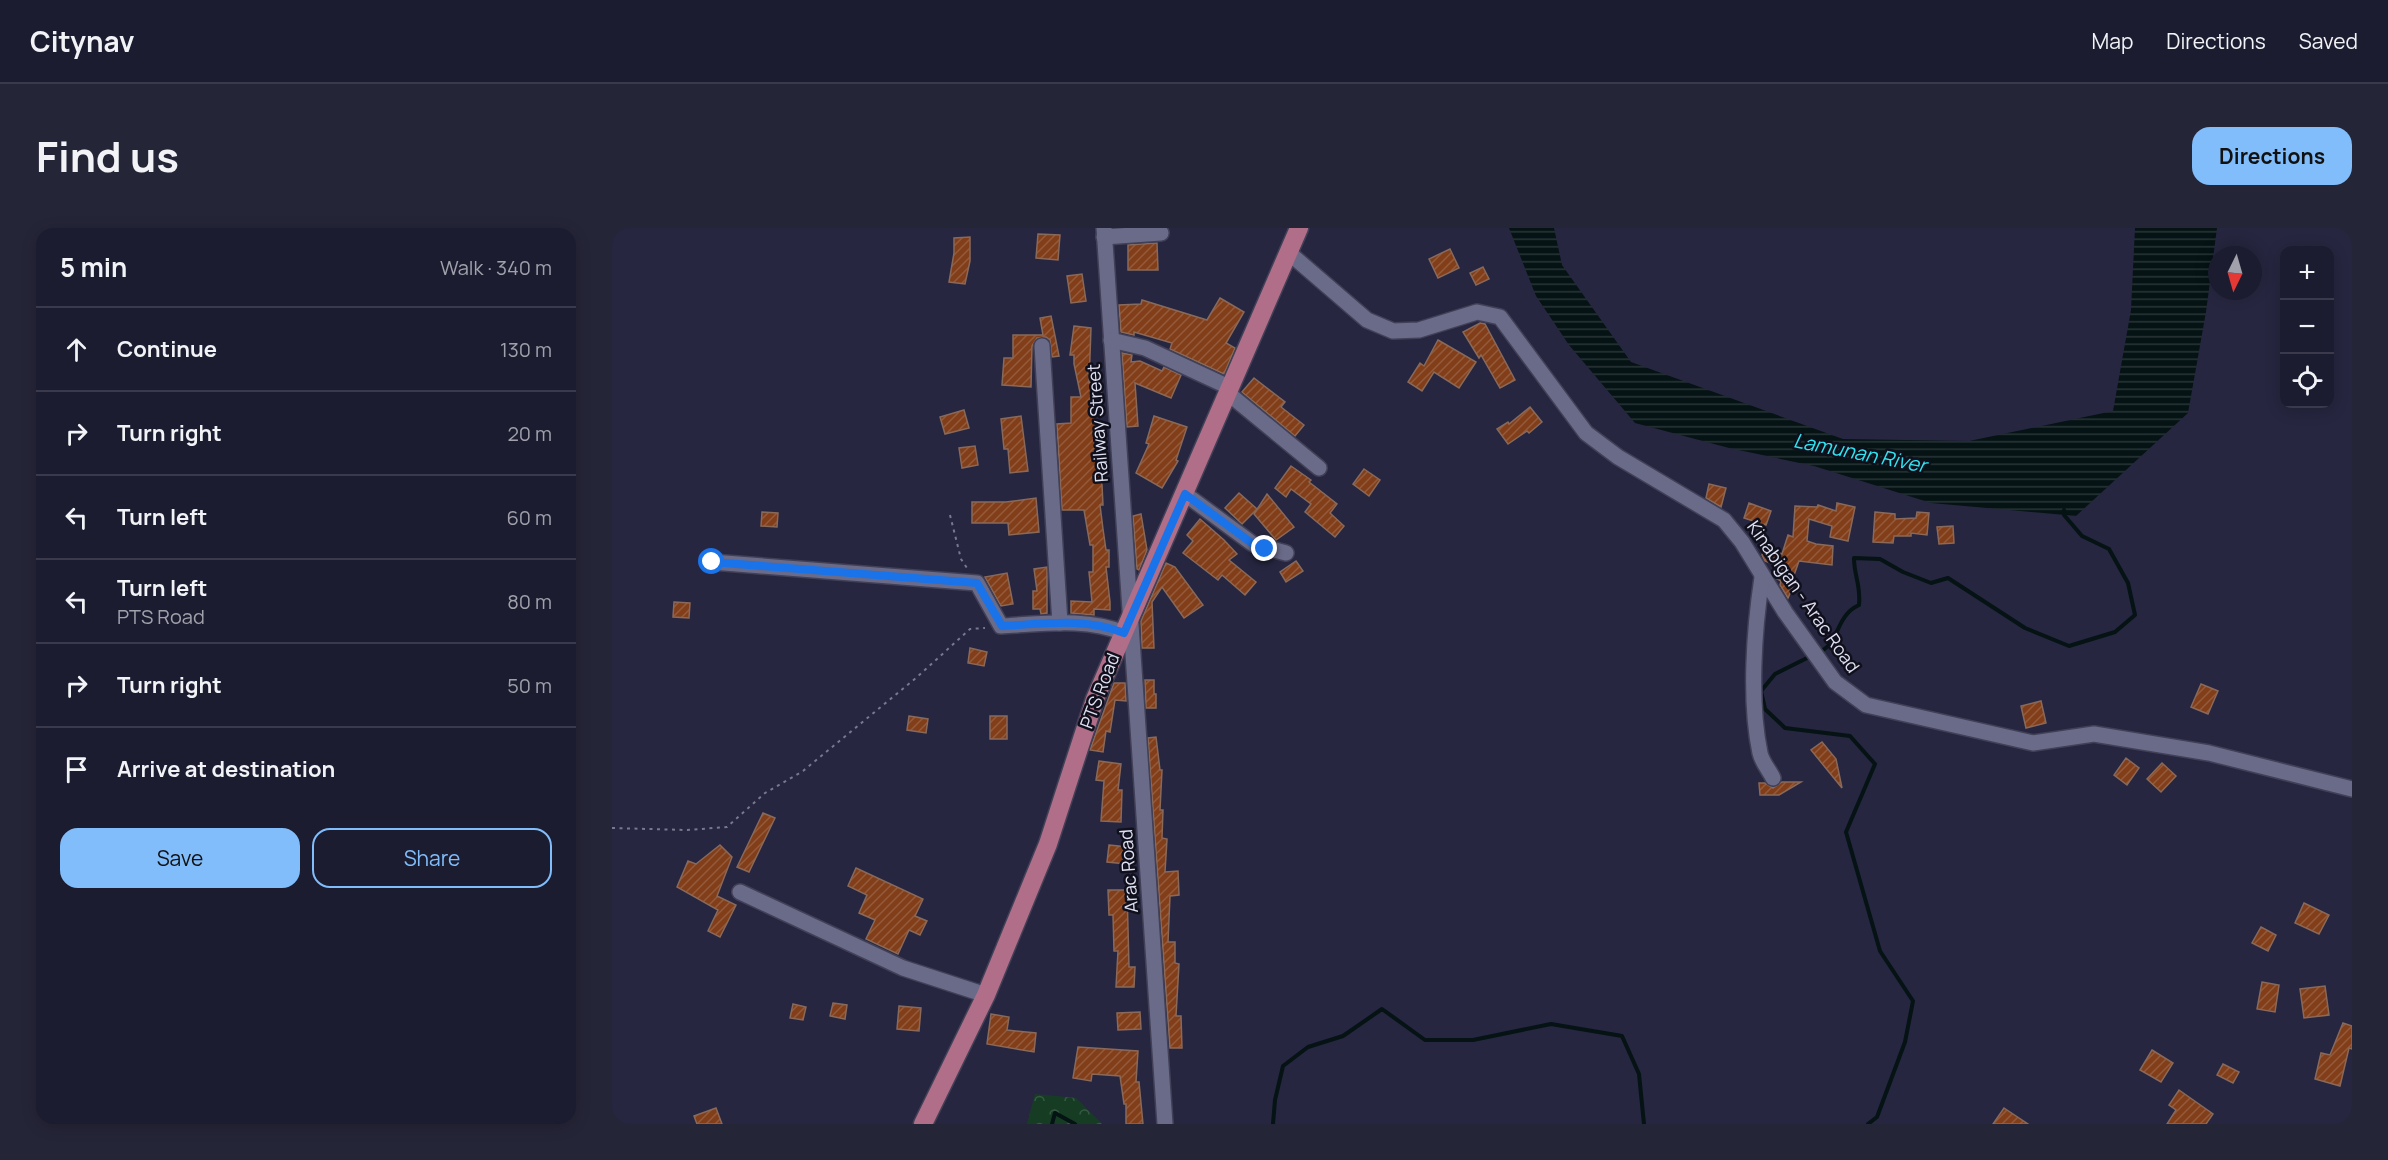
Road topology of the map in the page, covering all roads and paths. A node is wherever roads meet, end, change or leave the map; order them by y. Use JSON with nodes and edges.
{"nodes":[{"id":1,"x":1299,"y":228,"type":"edge"},
{"id":2,"x":1104,"y":232,"type":"edge"},
{"id":3,"x":1161,"y":233,"type":"dead end"},
{"id":4,"x":1288,"y":252,"type":"junction"},
{"id":5,"x":1112,"y":340,"type":"junction"},
{"id":6,"x":1041,"y":346,"type":"dead end"},
{"id":7,"x":1230,"y":391,"type":"junction"},
{"id":8,"x":1319,"y":468,"type":"dead end"},
{"id":9,"x":1185,"y":494,"type":"junction"},
{"id":10,"x":950,"y":515,"type":"dead end"},
{"id":11,"x":1286,"y":553,"type":"dead end"},
{"id":12,"x":712,"y":562,"type":"dead end"},
{"id":13,"x":1762,"y":577,"type":"junction"},
{"id":14,"x":977,"y":583,"type":"junction"},
{"id":15,"x":1060,"y":623,"type":"junction"},
{"id":16,"x":1127,"y":624,"type":"junction"},
{"id":17,"x":1002,"y":626,"type":"junction"},
{"id":18,"x":1773,"y":778,"type":"dead end"},
{"id":19,"x":2352,"y":789,"type":"edge"},
{"id":20,"x":612,"y":828,"type":"edge"},
{"id":21,"x":740,"y":892,"type":"dead end"},
{"id":22,"x":986,"y":995,"type":"junction"},
{"id":23,"x":923,"y":1124,"type":"edge"},
{"id":24,"x":1165,"y":1124,"type":"edge"}],
"edges":[{"from":1,"to":4,"type":"main road","name":"PTS Road"},
{"from":2,"to":3,"type":"street"},
{"from":2,"to":5,"type":"street","name":"Railway Street"},
{"from":4,"to":7,"type":"main road","name":"PTS Road"},
{"from":4,"to":13,"type":"street","name":"Kinabigan - Arac Road"},
{"from":5,"to":7,"type":"street"},
{"from":5,"to":16,"type":"street","name":"Railway Street"},
{"from":6,"to":15,"type":"street"},
{"from":7,"to":8,"type":"street"},
{"from":7,"to":9,"type":"main road","name":"PTS Road"},
{"from":9,"to":11,"type":"street"},
{"from":9,"to":16,"type":"main road","name":"PTS Road"},
{"from":10,"to":14,"type":"path"},
{"from":12,"to":14,"type":"street"},
{"from":13,"to":18,"type":"street"},
{"from":13,"to":19,"type":"street","name":"Kinabigan - Arac Road"},
{"from":14,"to":17,"type":"street"},
{"from":15,"to":16,"type":"street"},
{"from":15,"to":17,"type":"street"},
{"from":16,"to":22,"type":"main road","name":"PTS Road"},
{"from":16,"to":24,"type":"street","name":"Arac Road"},
{"from":17,"to":20,"type":"path"},
{"from":21,"to":22,"type":"street"},
{"from":22,"to":23,"type":"main road","name":"PTS Road"}]}
